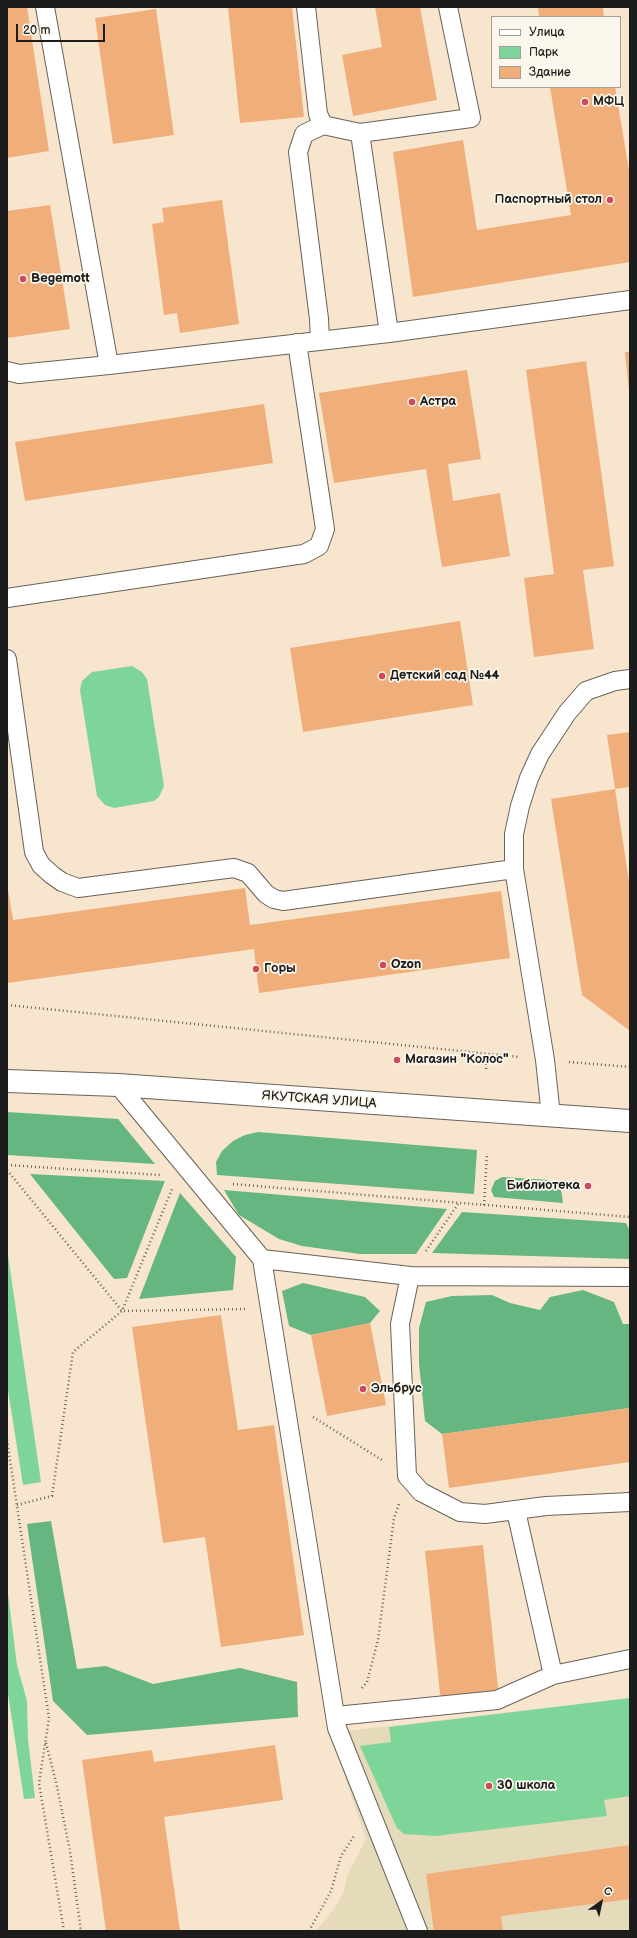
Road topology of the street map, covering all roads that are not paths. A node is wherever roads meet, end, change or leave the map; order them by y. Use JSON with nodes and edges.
{"nodes":[{"id":1,"x":45,"y":7,"type":"edge"},
{"id":2,"x":306,"y":7,"type":"edge"},
{"id":3,"x":448,"y":7,"type":"edge"},
{"id":4,"x":323,"y":125,"type":"junction"},
{"id":5,"x":360,"y":133,"type":"junction"},
{"id":6,"x":630,"y":300,"type":"edge"},
{"id":7,"x":389,"y":333,"type":"junction"},
{"id":8,"x":320,"y":340,"type":"junction"},
{"id":9,"x":297,"y":343,"type":"junction"},
{"id":10,"x":109,"y":365,"type":"junction"},
{"id":11,"x":7,"y":371,"type":"edge"},
{"id":12,"x":7,"y":598,"type":"edge"},
{"id":13,"x":7,"y":658,"type":"edge"},
{"id":14,"x":630,"y":679,"type":"edge"},
{"id":15,"x":514,"y":869,"type":"junction"},
{"id":16,"x":7,"y":1081,"type":"edge"},
{"id":17,"x":118,"y":1085,"type":"junction"},
{"id":18,"x":551,"y":1116,"type":"junction"},
{"id":19,"x":630,"y":1121,"type":"edge"},
{"id":20,"x":262,"y":1259,"type":"junction"},
{"id":21,"x":410,"y":1276,"type":"junction"},
{"id":22,"x":630,"y":1277,"type":"edge"},
{"id":23,"x":630,"y":1502,"type":"edge"},
{"id":24,"x":516,"y":1511,"type":"junction"},
{"id":25,"x":630,"y":1659,"type":"edge"},
{"id":26,"x":553,"y":1675,"type":"junction"},
{"id":27,"x":336,"y":1716,"type":"junction"},
{"id":28,"x":418,"y":1931,"type":"edge"}],
"edges":[{"from":1,"to":10,"type":"lane"},
{"from":2,"to":4,"type":"lane"},
{"from":3,"to":5,"type":"lane"},
{"from":4,"to":5,"type":"lane"},
{"from":4,"to":8,"type":"lane"},
{"from":5,"to":7,"type":"lane"},
{"from":6,"to":7,"type":"lane"},
{"from":7,"to":8,"type":"lane"},
{"from":8,"to":9,"type":"lane"},
{"from":9,"to":10,"type":"lane"},
{"from":9,"to":12,"type":"lane"},
{"from":10,"to":11,"type":"lane"},
{"from":13,"to":15,"type":"lane"},
{"from":14,"to":15,"type":"lane"},
{"from":15,"to":18,"type":"lane"},
{"from":16,"to":17,"type":"street","name":"ЯКУТСКАЯ УЛИЦА"},
{"from":17,"to":18,"type":"street","name":"ЯКУТСКАЯ УЛИЦА"},
{"from":17,"to":20,"type":"lane"},
{"from":18,"to":19,"type":"street","name":"ЯКУТСКАЯ УЛИЦА"},
{"from":20,"to":21,"type":"lane"},
{"from":20,"to":27,"type":"lane"},
{"from":21,"to":22,"type":"lane"},
{"from":21,"to":24,"type":"lane"},
{"from":23,"to":24,"type":"lane"},
{"from":24,"to":26,"type":"lane"},
{"from":25,"to":26,"type":"lane"},
{"from":26,"to":27,"type":"lane"},
{"from":27,"to":28,"type":"lane"}]}
